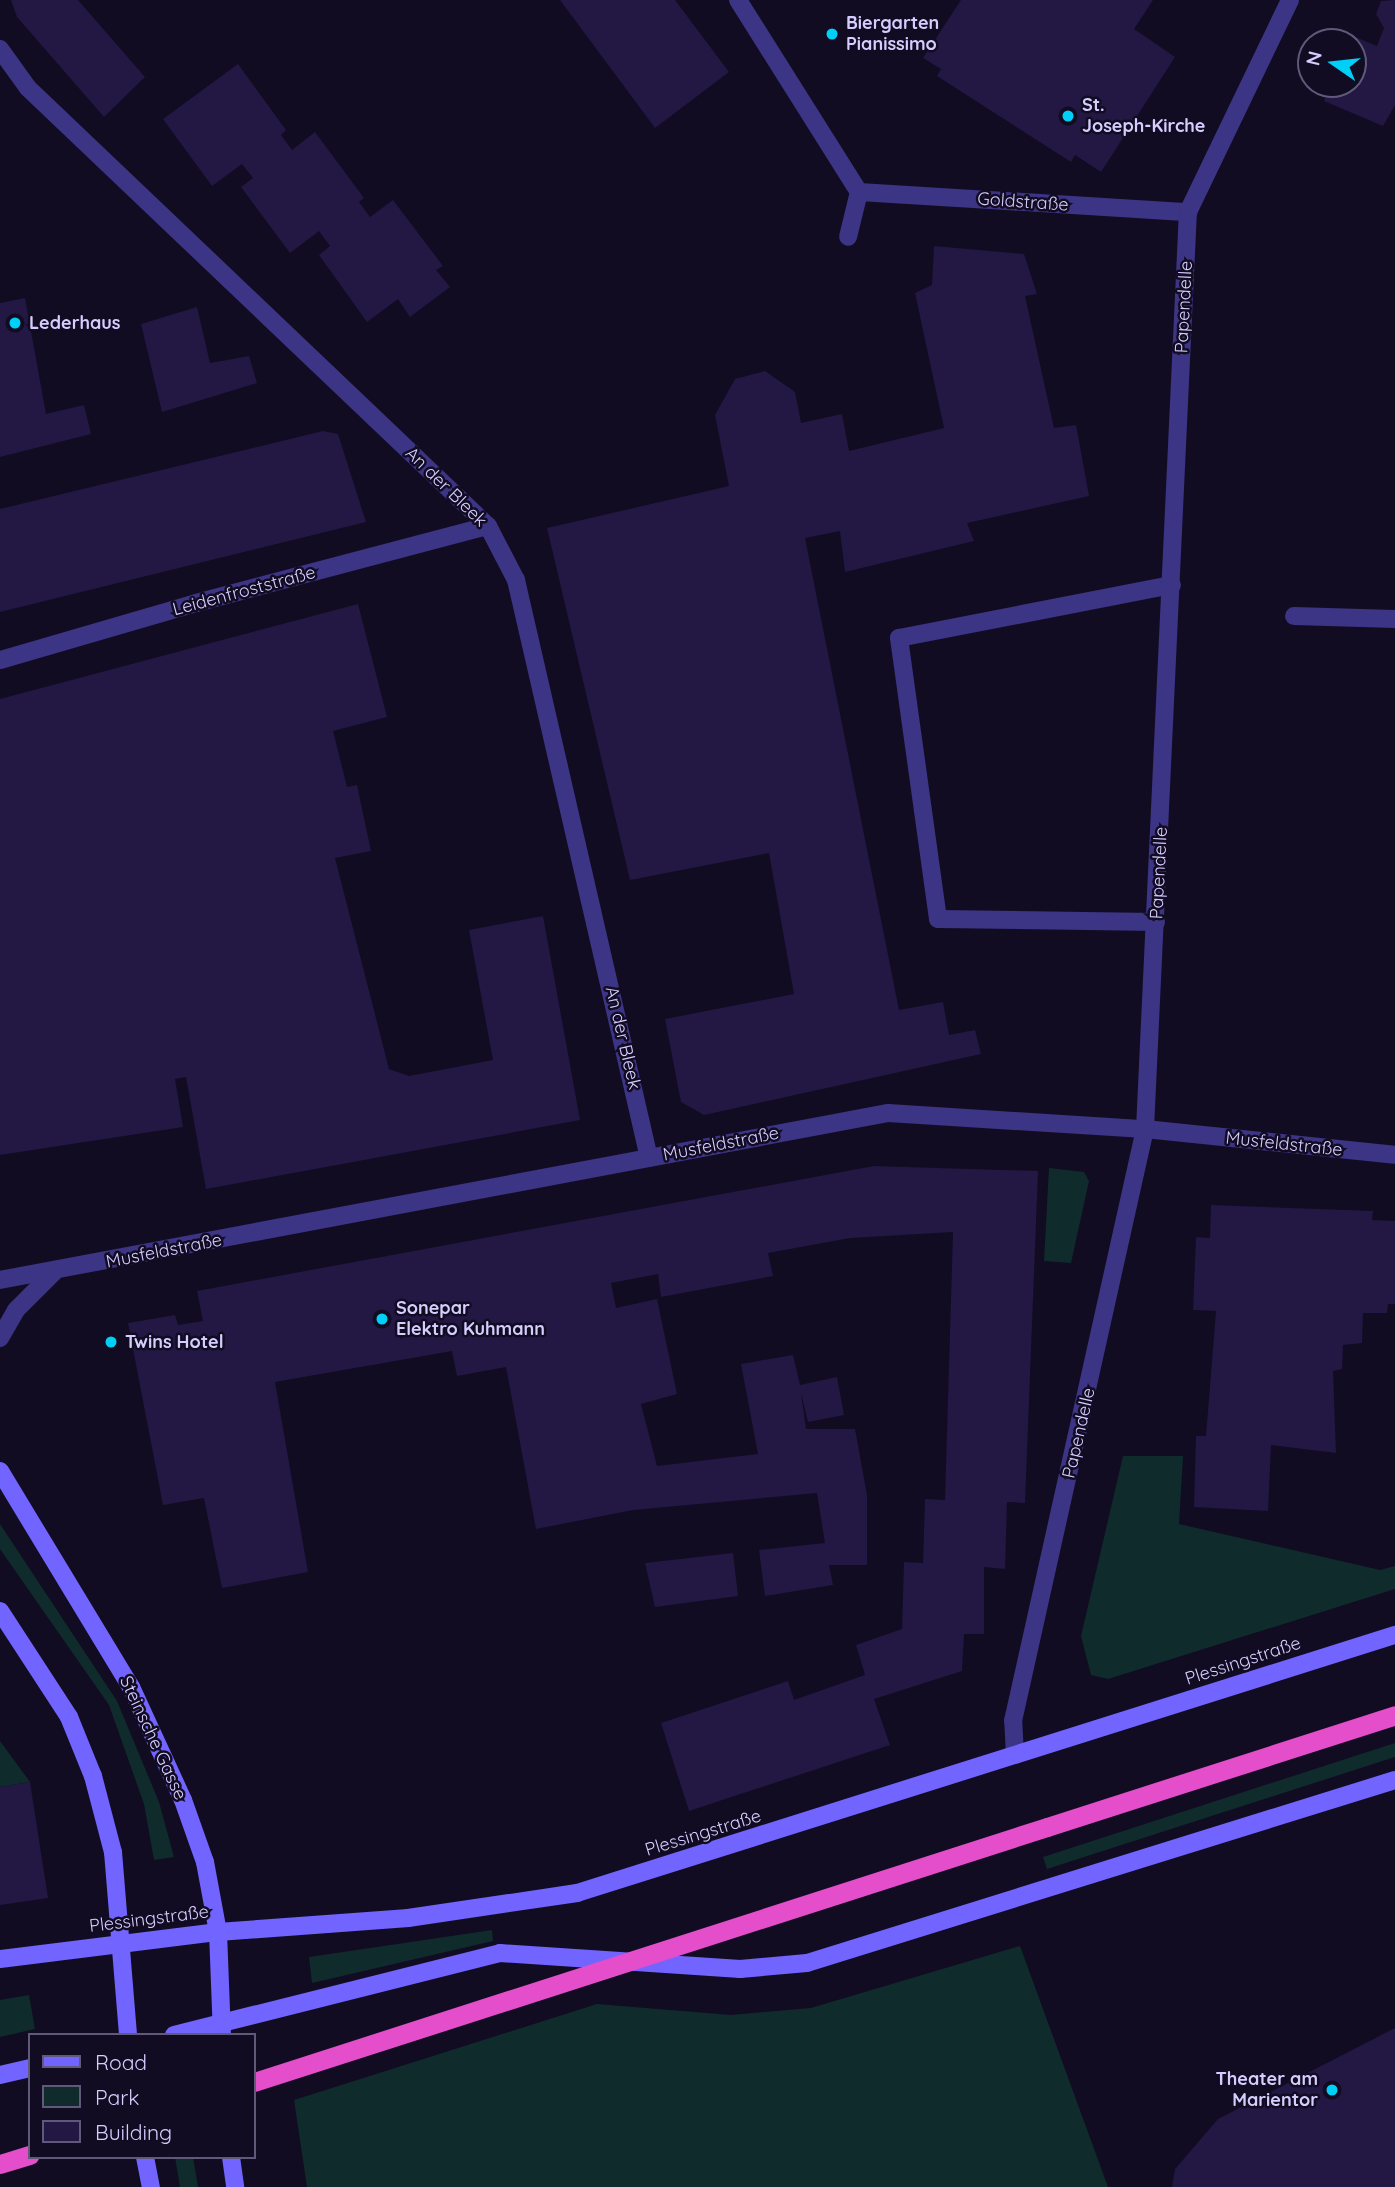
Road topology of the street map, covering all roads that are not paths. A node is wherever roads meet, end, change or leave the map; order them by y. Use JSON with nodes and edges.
{"nodes":[{"id":1,"x":738,"y":0,"type":"edge"},
{"id":2,"x":1290,"y":0,"type":"edge"},
{"id":3,"x":0,"y":48,"type":"edge"},
{"id":4,"x":859,"y":192,"type":"junction"},
{"id":5,"x":1188,"y":212,"type":"junction"},
{"id":6,"x":848,"y":241,"type":"dead end"},
{"id":7,"x":488,"y":526,"type":"junction"},
{"id":8,"x":1172,"y":585,"type":"junction"},
{"id":9,"x":1294,"y":616,"type":"dead end"},
{"id":10,"x":1395,"y":618,"type":"edge"},
{"id":11,"x":0,"y":660,"type":"edge"},
{"id":12,"x":1156,"y":922,"type":"junction"},
{"id":13,"x":1145,"y":1129,"type":"junction"},
{"id":14,"x":1395,"y":1155,"type":"edge"},
{"id":15,"x":649,"y":1158,"type":"junction"},
{"id":16,"x":54,"y":1272,"type":"junction"},
{"id":17,"x":0,"y":1280,"type":"edge"},
{"id":18,"x":0,"y":1338,"type":"edge"},
{"id":19,"x":0,"y":1471,"type":"edge"},
{"id":20,"x":0,"y":1611,"type":"edge"},
{"id":21,"x":1395,"y":1635,"type":"edge"},
{"id":22,"x":1395,"y":1715,"type":"edge"},
{"id":23,"x":1015,"y":1755,"type":"junction"},
{"id":24,"x":1395,"y":1780,"type":"edge"},
{"id":25,"x":218,"y":1932,"type":"junction"},
{"id":26,"x":119,"y":1943,"type":"junction"},
{"id":27,"x":0,"y":1959,"type":"edge"},
{"id":28,"x":222,"y":2029,"type":"edge"},
{"id":29,"x":128,"y":2033,"type":"edge"},
{"id":30,"x":190,"y":2033,"type":"edge"},
{"id":31,"x":28,"y":2068,"type":"edge"},
{"id":32,"x":0,"y":2075,"type":"edge"},
{"id":33,"x":256,"y":2081,"type":"edge"},
{"id":34,"x":28,"y":2156,"type":"edge"},
{"id":35,"x":145,"y":2159,"type":"edge"},
{"id":36,"x":231,"y":2159,"type":"edge"},
{"id":37,"x":0,"y":2164,"type":"edge"},
{"id":38,"x":151,"y":2187,"type":"edge"},
{"id":39,"x":235,"y":2187,"type":"edge"}],
"edges":[{"from":1,"to":4,"type":"street"},
{"from":2,"to":5,"type":"street","name":"Papendelle"},
{"from":3,"to":7,"type":"street","name":"An der Bleek"},
{"from":4,"to":5,"type":"street","name":"Goldstraße"},
{"from":4,"to":6,"type":"street"},
{"from":5,"to":8,"type":"street","name":"Papendelle"},
{"from":7,"to":11,"type":"street","name":"Leidenfroststraße"},
{"from":7,"to":15,"type":"street","name":"An der Bleek"},
{"from":8,"to":12,"type":"street","name":"Papendelle"},
{"from":8,"to":12,"type":"street"},
{"from":9,"to":10,"type":"street"},
{"from":12,"to":13,"type":"street","name":"Papendelle"},
{"from":13,"to":14,"type":"street","name":"Musfeldstraße"},
{"from":13,"to":15,"type":"street","name":"Musfeldstraße"},
{"from":13,"to":23,"type":"street","name":"Papendelle"},
{"from":15,"to":16,"type":"street","name":"Musfeldstraße"},
{"from":16,"to":17,"type":"street","name":"Musfeldstraße"},
{"from":16,"to":18,"type":"street"},
{"from":19,"to":25,"type":"main road","name":"Steinsche Gasse"},
{"from":20,"to":26,"type":"main road"},
{"from":21,"to":23,"type":"main road","name":"Plessingstraße"},
{"from":22,"to":33,"type":"highway","bridge":true},
{"from":23,"to":25,"type":"main road","name":"Plessingstraße"},
{"from":24,"to":28,"type":"main road"},
{"from":25,"to":26,"type":"main road","name":"Plessingstraße"},
{"from":25,"to":28,"type":"main road","name":"Steinsche Gasse"},
{"from":26,"to":27,"type":"main road","name":"Plessingstraße"},
{"from":26,"to":29,"type":"main road"},
{"from":28,"to":30,"type":"main road"},
{"from":31,"to":32,"type":"main road"},
{"from":34,"to":37,"type":"highway"},
{"from":35,"to":38,"type":"main road"},
{"from":36,"to":39,"type":"main road"}]}
